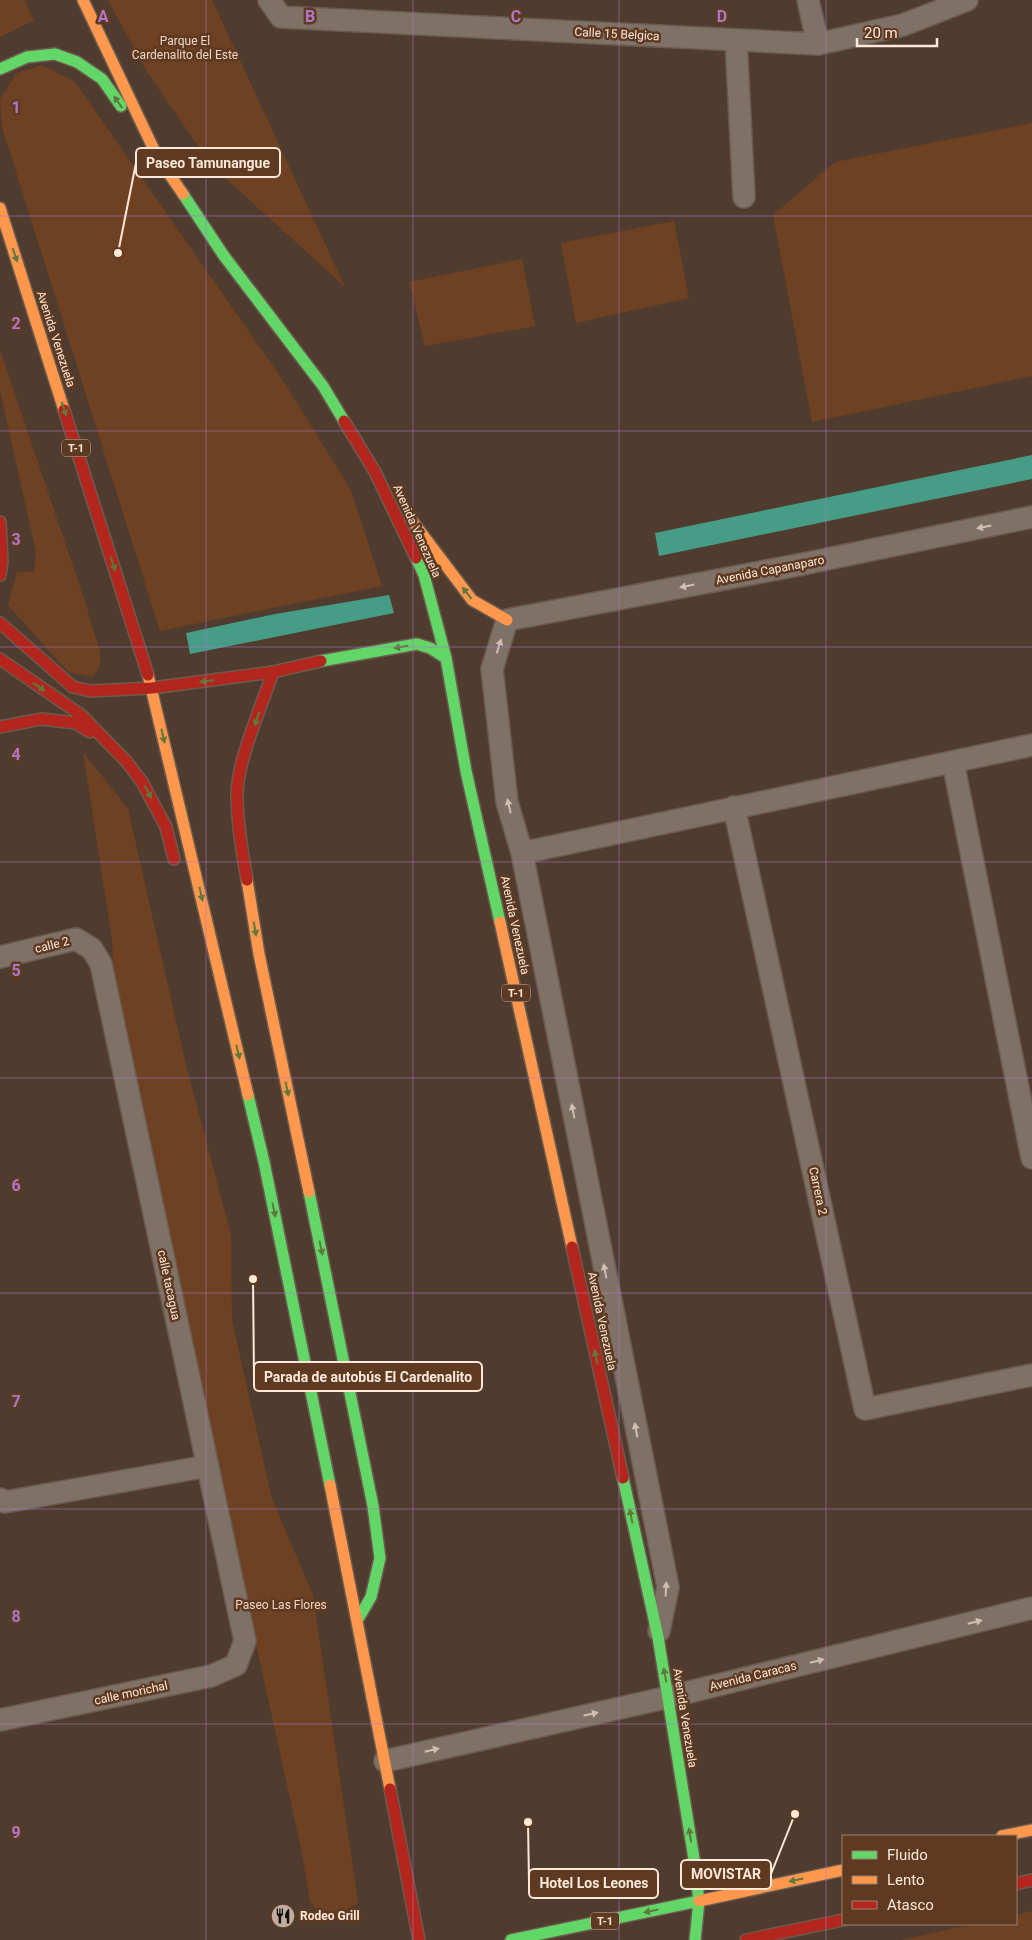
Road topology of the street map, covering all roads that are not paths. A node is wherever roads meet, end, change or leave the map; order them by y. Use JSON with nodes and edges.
{"nodes":[{"id":1,"x":83,"y":0,"type":"edge"},
{"id":2,"x":269,"y":0,"type":"edge"},
{"id":3,"x":808,"y":0,"type":"edge"},
{"id":4,"x":967,"y":0,"type":"edge"},
{"id":5,"x":736,"y":40,"type":"junction"},
{"id":6,"x":818,"y":44,"type":"junction"},
{"id":7,"x":0,"y":70,"type":"edge"},
{"id":8,"x":157,"y":156,"type":"junction"},
{"id":9,"x":744,"y":198,"type":"dead end"},
{"id":10,"x":0,"y":208,"type":"edge"},
{"id":11,"x":375,"y":472,"type":"junction"},
{"id":12,"x":1032,"y":517,"type":"edge"},
{"id":13,"x":0,"y":522,"type":"edge"},
{"id":14,"x":0,"y":575,"type":"edge"},
{"id":15,"x":507,"y":620,"type":"junction"},
{"id":16,"x":0,"y":623,"type":"edge"},
{"id":17,"x":0,"y":658,"type":"edge"},
{"id":18,"x":446,"y":658,"type":"junction"},
{"id":19,"x":273,"y":672,"type":"junction"},
{"id":20,"x":152,"y":688,"type":"junction"},
{"id":21,"x":0,"y":727,"type":"edge"},
{"id":22,"x":106,"y":741,"type":"junction"},
{"id":23,"x":1032,"y":745,"type":"edge"},
{"id":24,"x":953,"y":762,"type":"junction"},
{"id":25,"x":734,"y":807,"type":"junction"},
{"id":26,"x":522,"y":853,"type":"junction"},
{"id":27,"x":178,"y":873,"type":"dead end"},
{"id":28,"x":76,"y":939,"type":"joint"},
{"id":29,"x":0,"y":958,"type":"edge"},
{"id":30,"x":226,"y":1051,"type":"dead end"},
{"id":31,"x":1032,"y":1158,"type":"edge"},
{"id":32,"x":264,"y":1162,"type":"junction"},
{"id":33,"x":1032,"y":1375,"type":"edge"},
{"id":34,"x":208,"y":1466,"type":"junction"},
{"id":35,"x":0,"y":1499,"type":"edge"},
{"id":36,"x":1032,"y":1608,"type":"edge"},
{"id":37,"x":358,"y":1619,"type":"junction"},
{"id":38,"x":658,"y":1637,"type":"junction"},
{"id":39,"x":245,"y":1641,"type":"joint"},
{"id":40,"x":668,"y":1697,"type":"junction"},
{"id":41,"x":0,"y":1720,"type":"edge"},
{"id":42,"x":385,"y":1760,"type":"junction"},
{"id":43,"x":1032,"y":1830,"type":"edge"},
{"id":44,"x":1007,"y":1835,"type":"edge"},
{"id":45,"x":842,"y":1870,"type":"edge"},
{"id":46,"x":1032,"y":1880,"type":"edge"},
{"id":47,"x":1017,"y":1884,"type":"edge"},
{"id":48,"x":699,"y":1901,"type":"junction"},
{"id":49,"x":842,"y":1920,"type":"edge"},
{"id":50,"x":419,"y":1940,"type":"edge"},
{"id":51,"x":511,"y":1940,"type":"edge"},
{"id":52,"x":695,"y":1940,"type":"edge"},
{"id":53,"x":746,"y":1940,"type":"edge"}],
"edges":[{"from":1,"to":8,"type":"main road","name":"Avenida Venezuela","number":"T-1"},
{"from":2,"to":5,"type":"street","name":"Calle 15 Belgica"},
{"from":3,"to":6,"type":"street"},
{"from":4,"to":6,"type":"street","name":"Calle 15 Belgica"},
{"from":5,"to":6,"type":"street","name":"Calle 15 Belgica"},
{"from":5,"to":9,"type":"street"},
{"from":8,"to":7,"type":"main road","one_way":true},
{"from":8,"to":11,"type":"main road","name":"Avenida Venezuela","number":"T-1"},
{"from":10,"to":20,"type":"main road","name":"Avenida Venezuela","number":"T-1","one_way":true},
{"from":15,"to":11,"type":"main road","one_way":true},
{"from":11,"to":18,"type":"main road","name":"Avenida Venezuela","number":"T-1"},
{"from":12,"to":15,"type":"street","name":"Avenida Capanaparo","one_way":true},
{"from":13,"to":14,"type":"main road"},
{"from":26,"to":15,"type":"street","one_way":true},
{"from":16,"to":20,"type":"main road"},
{"from":17,"to":22,"type":"main road","one_way":true},
{"from":18,"to":19,"type":"main road","one_way":true},
{"from":38,"to":18,"type":"main road","name":"Avenida Venezuela","number":"T-1","one_way":true},
{"from":19,"to":20,"type":"main road","one_way":true},
{"from":19,"to":37,"type":"main road","one_way":true},
{"from":20,"to":32,"type":"main road","name":"Avenida Venezuela","number":"T-1","one_way":true},
{"from":21,"to":22,"type":"main road"},
{"from":22,"to":27,"type":"main road","one_way":true},
{"from":23,"to":24,"type":"street"},
{"from":24,"to":25,"type":"street"},
{"from":24,"to":31,"type":"street"},
{"from":25,"to":26,"type":"street"},
{"from":25,"to":33,"type":"street","name":"Carrera 2"},
{"from":38,"to":26,"type":"street","one_way":true},
{"from":28,"to":29,"type":"street","name":"calle 2"},
{"from":28,"to":34,"type":"street","name":"calle tacagua"},
{"from":30,"to":32,"type":"main road"},
{"from":32,"to":37,"type":"main road","name":"Avenida Venezuela","number":"T-1","one_way":true},
{"from":34,"to":35,"type":"street"},
{"from":34,"to":39,"type":"street","name":"calle tacagua"},
{"from":40,"to":36,"type":"street","name":"Avenida Caracas","one_way":true},
{"from":37,"to":42,"type":"main road","name":"Avenida Venezuela","number":"T-1"},
{"from":40,"to":38,"type":"main road","name":"Avenida Venezuela","number":"T-1","one_way":true},
{"from":39,"to":41,"type":"street","name":"calle morichal"},
{"from":42,"to":40,"type":"street","name":"Avenida Caracas","one_way":true},
{"from":48,"to":40,"type":"main road","name":"Avenida Venezuela","number":"T-1","one_way":true},
{"from":42,"to":50,"type":"main road","name":"Avenida Venezuela","number":"T-1"},
{"from":43,"to":44,"type":"main road"},
{"from":45,"to":48,"type":"main road","one_way":true},
{"from":46,"to":47,"type":"main road"},
{"from":48,"to":51,"type":"main road","number":"T-1","one_way":true},
{"from":48,"to":52,"type":"main road","name":"Avenida Venezuela","number":"T-1"},
{"from":49,"to":53,"type":"main road"}]}
